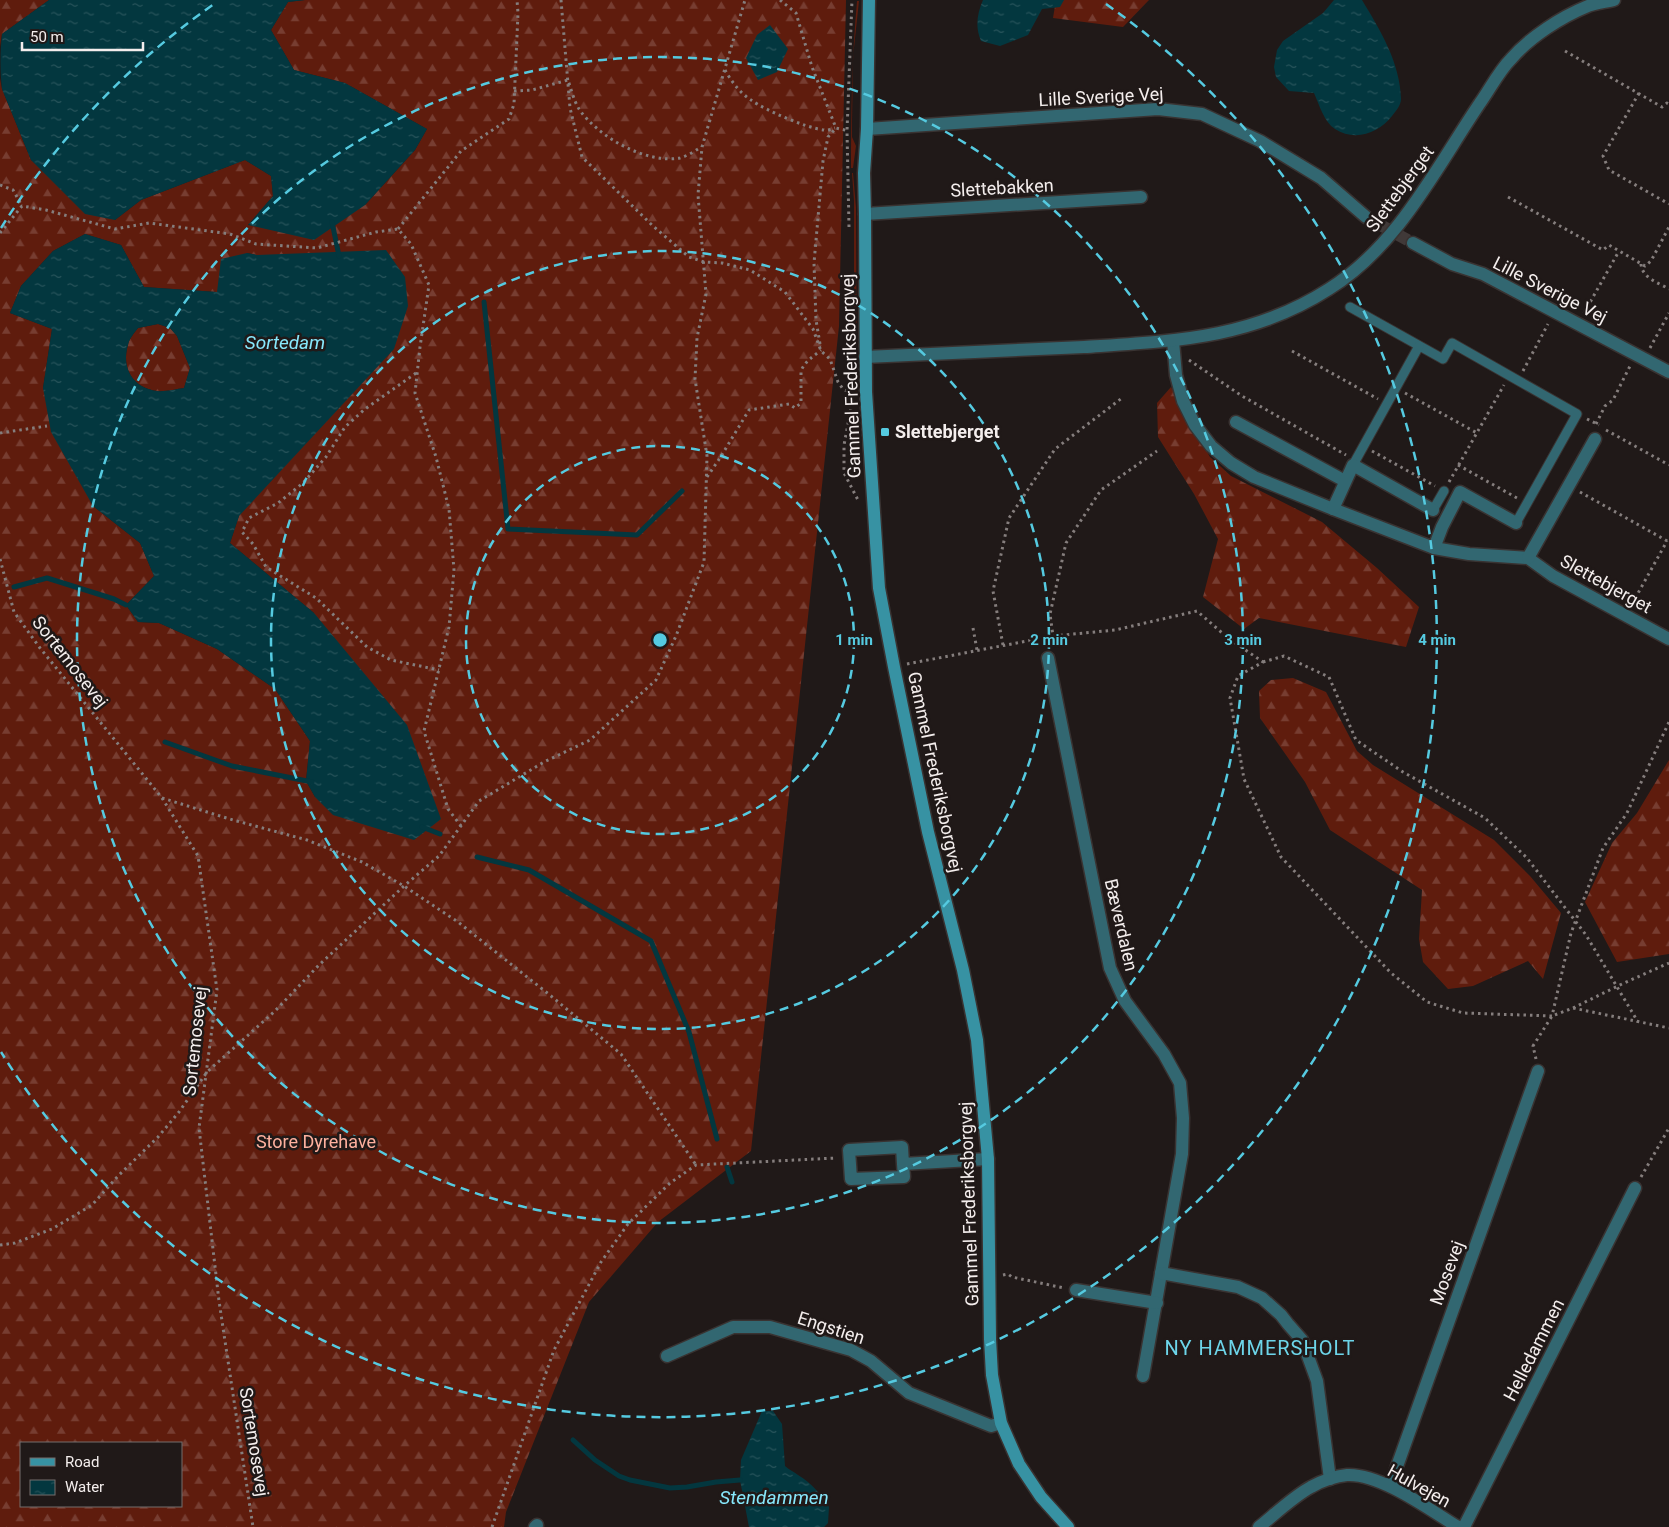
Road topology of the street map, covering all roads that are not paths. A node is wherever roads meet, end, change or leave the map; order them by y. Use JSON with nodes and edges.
{"nodes":[{"id":1,"x":869,"y":0,"type":"edge"},
{"id":2,"x":1614,"y":0,"type":"edge"},
{"id":3,"x":867,"y":129,"type":"junction"},
{"id":4,"x":1141,"y":197,"type":"dead end"},
{"id":5,"x":865,"y":214,"type":"junction"},
{"id":6,"x":1366,"y":217,"type":"tunnel mouth"},
{"id":7,"x":1413,"y":243,"type":"tunnel mouth"},
{"id":8,"x":1350,"y":307,"type":"dead end"},
{"id":9,"x":1173,"y":341,"type":"junction"},
{"id":10,"x":1420,"y":346,"type":"junction"},
{"id":11,"x":865,"y":357,"type":"junction"},
{"id":12,"x":1669,"y":372,"type":"edge"},
{"id":13,"x":1236,"y":422,"type":"dead end"},
{"id":14,"x":1595,"y":439,"type":"dead end"},
{"id":15,"x":1354,"y":462,"type":"junction"},
{"id":16,"x":1345,"y":481,"type":"junction"},
{"id":17,"x":1444,"y":491,"type":"road end"},
{"id":18,"x":1333,"y":509,"type":"junction"},
{"id":19,"x":1433,"y":510,"type":"joint"},
{"id":20,"x":1516,"y":523,"type":"joint"},
{"id":21,"x":1434,"y":548,"type":"junction"},
{"id":22,"x":1528,"y":558,"type":"junction"},
{"id":23,"x":1669,"y":639,"type":"edge"},
{"id":24,"x":1048,"y":658,"type":"road end"},
{"id":25,"x":1538,"y":1071,"type":"road end"},
{"id":26,"x":988,"y":1159,"type":"junction"},
{"id":27,"x":903,"y":1164,"type":"junction"},
{"id":28,"x":1635,"y":1188,"type":"road end"},
{"id":29,"x":1162,"y":1273,"type":"junction"},
{"id":30,"x":1076,"y":1290,"type":"road end"},
{"id":31,"x":1157,"y":1303,"type":"junction"},
{"id":32,"x":667,"y":1356,"type":"dead end"},
{"id":33,"x":1144,"y":1376,"type":"dead end"},
{"id":34,"x":1001,"y":1423,"type":"junction"},
{"id":35,"x":1330,"y":1479,"type":"junction"},
{"id":36,"x":1390,"y":1486,"type":"junction"},
{"id":37,"x":1068,"y":1527,"type":"edge"},
{"id":38,"x":1259,"y":1527,"type":"edge"},
{"id":39,"x":1458,"y":1527,"type":"edge"},
{"id":40,"x":1464,"y":1527,"type":"edge"}],
"edges":[{"from":1,"to":3,"type":"street","name":"Gammel Frederiksborgvej"},
{"from":2,"to":9,"type":"street","name":"Slettebjerget"},
{"from":3,"to":5,"type":"street","name":"Gammel Frederiksborgvej"},
{"from":3,"to":6,"type":"street","name":"Lille Sverige Vej"},
{"from":4,"to":5,"type":"street","name":"Slettebakken"},
{"from":5,"to":11,"type":"street","name":"Gammel Frederiksborgvej"},
{"from":7,"to":12,"type":"street","name":"Lille Sverige Vej"},
{"from":8,"to":10,"type":"lane"},
{"from":9,"to":11,"type":"street","name":"Slettebjerget"},
{"from":9,"to":18,"type":"street"},
{"from":10,"to":15,"type":"lane"},
{"from":10,"to":20,"type":"lane"},
{"from":11,"to":26,"type":"street","name":"Gammel Frederiksborgvej"},
{"from":13,"to":16,"type":"street"},
{"from":14,"to":22,"type":"street"},
{"from":15,"to":16,"type":"street"},
{"from":15,"to":19,"type":"street"},
{"from":16,"to":18,"type":"street"},
{"from":17,"to":19,"type":"lane"},
{"from":18,"to":21,"type":"street"},
{"from":20,"to":21,"type":"street"},
{"from":21,"to":22,"type":"street"},
{"from":22,"to":23,"type":"street","name":"Slettebjerget"},
{"from":24,"to":29,"type":"street","name":"Bæverdalen"},
{"from":25,"to":36,"type":"street","name":"Mosevej"},
{"from":26,"to":27,"type":"street"},
{"from":26,"to":34,"type":"street","name":"Gammel Frederiksborgvej"},
{"from":27,"to":27,"type":"street"},
{"from":28,"to":40,"type":"street","name":"Helledammen"},
{"from":29,"to":31,"type":"street","name":"Bæverdalen"},
{"from":29,"to":35,"type":"street"},
{"from":30,"to":31,"type":"street"},
{"from":31,"to":33,"type":"street","name":"Bæverdalen"},
{"from":32,"to":34,"type":"street","name":"Engstien"},
{"from":34,"to":37,"type":"street","name":"Gammel Frederiksborgvej"},
{"from":35,"to":36,"type":"street","name":"Hulvejen"},
{"from":35,"to":38,"type":"street","name":"Hulvejen"},
{"from":36,"to":39,"type":"street","name":"Hulvejen"}]}
